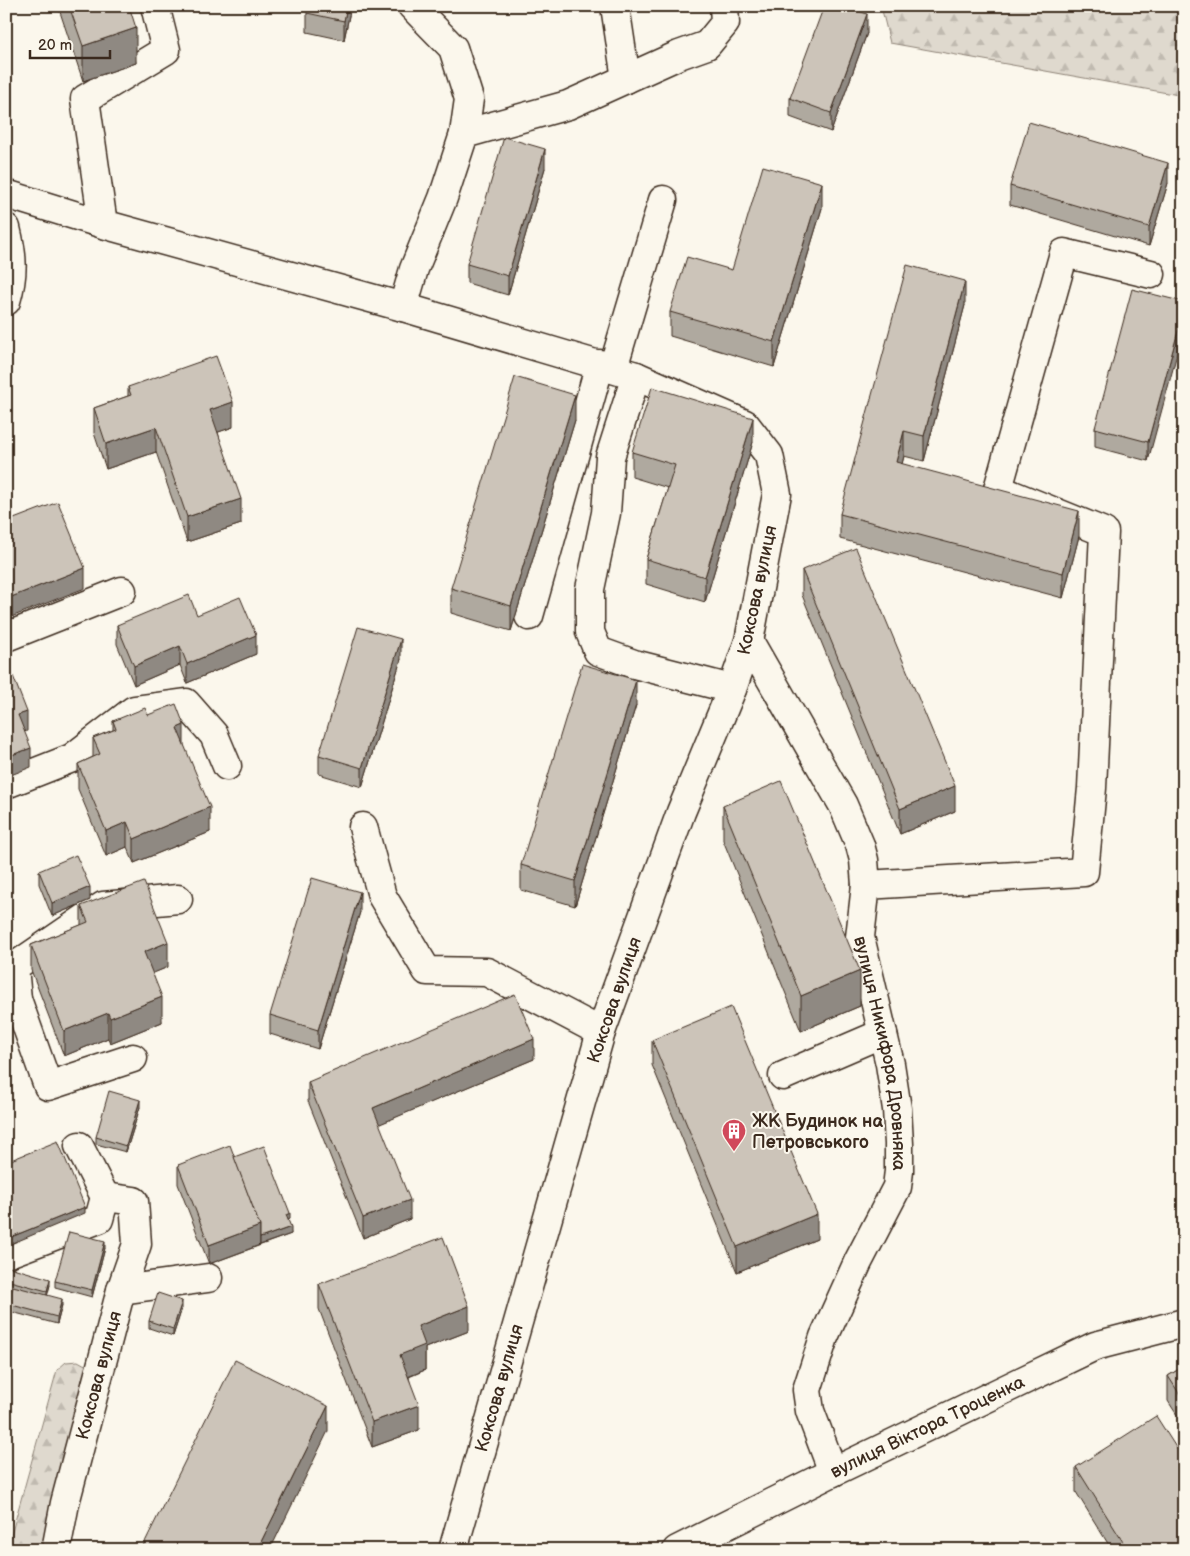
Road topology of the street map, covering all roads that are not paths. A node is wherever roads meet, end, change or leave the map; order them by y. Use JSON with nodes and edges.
{"nodes":[{"id":1,"x":155,"y":6,"type":"edge"},
{"id":2,"x":412,"y":6,"type":"edge"},
{"id":3,"x":615,"y":6,"type":"edge"},
{"id":4,"x":724,"y":6,"type":"edge"},
{"id":5,"x":626,"y":79,"type":"junction"},
{"id":6,"x":464,"y":134,"type":"junction"},
{"id":7,"x":6,"y":194,"type":"edge"},
{"id":8,"x":663,"y":200,"type":"dead end"},
{"id":9,"x":103,"y":224,"type":"junction"},
{"id":10,"x":6,"y":228,"type":"edge"},
{"id":11,"x":1152,"y":274,"type":"dead end"},
{"id":12,"x":6,"y":301,"type":"edge"},
{"id":13,"x":404,"y":307,"type":"junction"},
{"id":14,"x":617,"y":370,"type":"junction"},
{"id":15,"x":122,"y":591,"type":"dead end"},
{"id":16,"x":529,"y":616,"type":"dead end"},
{"id":17,"x":6,"y":637,"type":"edge"},
{"id":18,"x":749,"y":641,"type":"junction"},
{"id":19,"x":732,"y":689,"type":"junction"},
{"id":20,"x":227,"y":766,"type":"dead end"},
{"id":21,"x":6,"y":784,"type":"edge"},
{"id":22,"x":363,"y":826,"type":"dead end"},
{"id":23,"x":866,"y":885,"type":"junction"},
{"id":24,"x":178,"y":899,"type":"dead end"},
{"id":25,"x":12,"y":1000,"type":"edge"},
{"id":26,"x":601,"y":1032,"type":"junction"},
{"id":27,"x":883,"y":1033,"type":"junction"},
{"id":28,"x":133,"y":1058,"type":"dead end"},
{"id":29,"x":784,"y":1076,"type":"dead end"},
{"id":30,"x":79,"y":1146,"type":"dead end"},
{"id":31,"x":105,"y":1197,"type":"junction"},
{"id":32,"x":6,"y":1254,"type":"edge"},
{"id":33,"x":208,"y":1278,"type":"dead end"},
{"id":34,"x":120,"y":1290,"type":"junction"},
{"id":35,"x":1184,"y":1323,"type":"edge"},
{"id":36,"x":833,"y":1472,"type":"junction"},
{"id":37,"x":56,"y":1550,"type":"edge"},
{"id":38,"x":453,"y":1550,"type":"edge"},
{"id":39,"x":677,"y":1550,"type":"edge"}],
"edges":[{"from":1,"to":9,"type":"street"},
{"from":2,"to":6,"type":"street"},
{"from":3,"to":5,"type":"street"},
{"from":4,"to":5,"type":"street"},
{"from":5,"to":6,"type":"street"},
{"from":6,"to":13,"type":"street"},
{"from":7,"to":9,"type":"street"},
{"from":8,"to":14,"type":"street"},
{"from":9,"to":13,"type":"street"},
{"from":10,"to":12,"type":"street"},
{"from":11,"to":23,"type":"street"},
{"from":13,"to":14,"type":"street"},
{"from":14,"to":16,"type":"street"},
{"from":14,"to":18,"type":"street","name":"Коксова вулиця"},
{"from":14,"to":19,"type":"street"},
{"from":15,"to":17,"type":"street"},
{"from":18,"to":19,"type":"street","name":"Коксова вулиця"},
{"from":18,"to":23,"type":"street","name":"вулиця Никифора Дровняка"},
{"from":19,"to":26,"type":"street","name":"Коксова вулиця"},
{"from":20,"to":21,"type":"street"},
{"from":22,"to":26,"type":"street"},
{"from":23,"to":27,"type":"street","name":"вулиця Никифора Дровняка"},
{"from":24,"to":25,"type":"street"},
{"from":25,"to":28,"type":"street"},
{"from":26,"to":38,"type":"street","name":"Коксова вулиця"},
{"from":27,"to":29,"type":"street"},
{"from":27,"to":36,"type":"street","name":"вулиця Никифора Дровняка"},
{"from":30,"to":31,"type":"street"},
{"from":31,"to":32,"type":"street"},
{"from":31,"to":34,"type":"street","name":"Коксова вулиця"},
{"from":33,"to":34,"type":"street"},
{"from":34,"to":37,"type":"street","name":"Коксова вулиця"},
{"from":35,"to":36,"type":"street","name":"вулиця Віктора Троценка"},
{"from":36,"to":39,"type":"street","name":"вулиця Віктора Троценка"}]}
